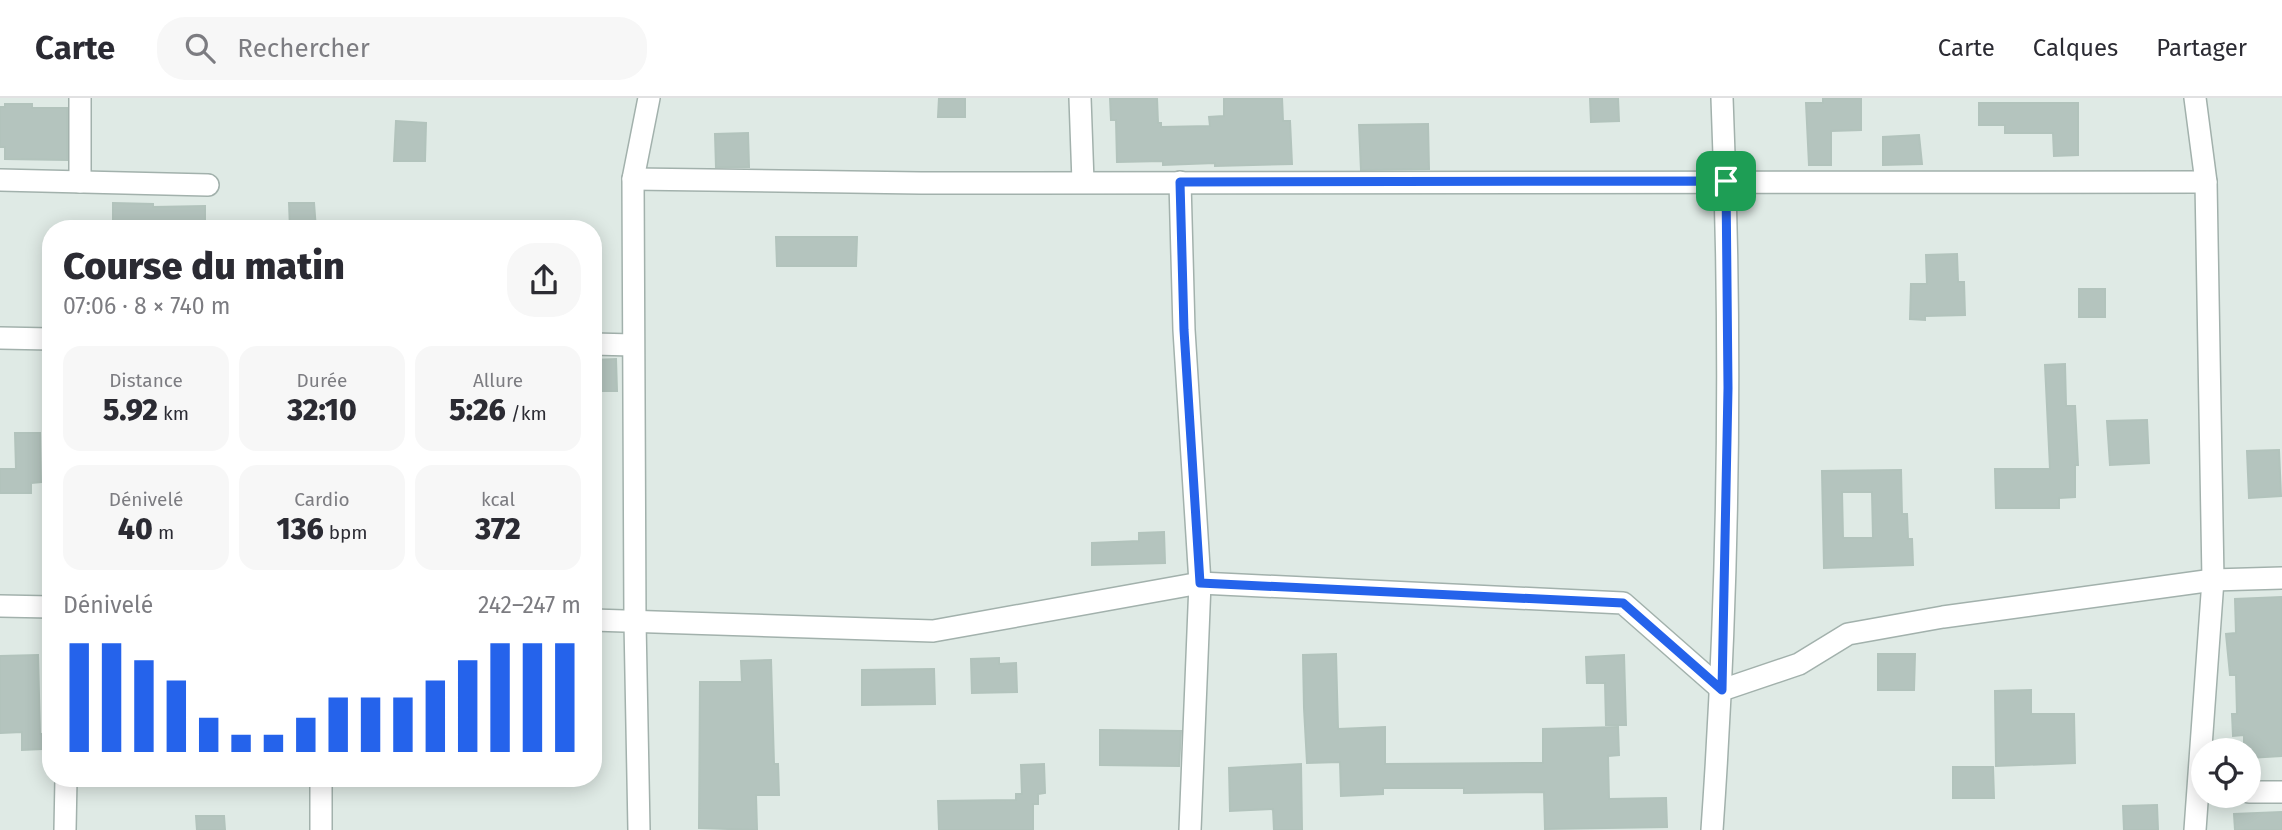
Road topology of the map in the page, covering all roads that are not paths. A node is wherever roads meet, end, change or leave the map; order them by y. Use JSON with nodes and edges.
{"nodes":[{"id":1,"x":80,"y":98,"type":"edge"},
{"id":2,"x":649,"y":98,"type":"edge"},
{"id":3,"x":1080,"y":98,"type":"edge"},
{"id":4,"x":1723,"y":98,"type":"edge"},
{"id":5,"x":2195,"y":98,"type":"edge"},
{"id":6,"x":633,"y":179,"type":"junction"},
{"id":7,"x":0,"y":180,"type":"edge"},
{"id":8,"x":80,"y":181,"type":"junction"},
{"id":9,"x":1726,"y":181,"type":"junction"},
{"id":10,"x":1083,"y":182,"type":"junction"},
{"id":11,"x":1180,"y":182,"type":"junction"},
{"id":12,"x":2206,"y":182,"type":"junction"},
{"id":13,"x":208,"y":185,"type":"dead end"},
{"id":14,"x":0,"y":338,"type":"edge"},
{"id":15,"x":42,"y":339,"type":"edge"},
{"id":16,"x":602,"y":344,"type":"edge"},
{"id":17,"x":633,"y":345,"type":"junction"},
{"id":18,"x":2282,"y":578,"type":"edge"},
{"id":19,"x":2213,"y":580,"type":"junction"},
{"id":20,"x":1200,"y":583,"type":"junction"},
{"id":21,"x":0,"y":606,"type":"edge"},
{"id":22,"x":42,"y":607,"type":"edge"},
{"id":23,"x":602,"y":620,"type":"edge"},
{"id":24,"x":635,"y":622,"type":"junction"},
{"id":25,"x":1722,"y":690,"type":"junction"},
{"id":26,"x":2203,"y":738,"type":"edge"},
{"id":27,"x":66,"y":787,"type":"edge"},
{"id":28,"x":321,"y":787,"type":"edge"},
{"id":29,"x":2261,"y":792,"type":"edge"},
{"id":30,"x":2282,"y":792,"type":"edge"},
{"id":31,"x":2198,"y":808,"type":"edge"},
{"id":32,"x":65,"y":830,"type":"edge"},
{"id":33,"x":321,"y":830,"type":"edge"},
{"id":34,"x":639,"y":830,"type":"edge"},
{"id":35,"x":1190,"y":830,"type":"edge"},
{"id":36,"x":1712,"y":830,"type":"edge"},
{"id":37,"x":2195,"y":830,"type":"edge"}],
"edges":[{"from":1,"to":8,"type":"street"},
{"from":2,"to":6,"type":"street"},
{"from":3,"to":10,"type":"street"},
{"from":4,"to":9,"type":"street"},
{"from":5,"to":12,"type":"street"},
{"from":6,"to":10,"type":"street"},
{"from":6,"to":17,"type":"street"},
{"from":7,"to":8,"type":"street"},
{"from":8,"to":13,"type":"street"},
{"from":9,"to":11,"type":"street"},
{"from":9,"to":12,"type":"street"},
{"from":9,"to":25,"type":"street"},
{"from":10,"to":11,"type":"street"},
{"from":11,"to":20,"type":"street"},
{"from":12,"to":19,"type":"street"},
{"from":14,"to":15,"type":"street"},
{"from":16,"to":17,"type":"street"},
{"from":17,"to":24,"type":"street"},
{"from":18,"to":19,"type":"street"},
{"from":19,"to":25,"type":"street"},
{"from":19,"to":26,"type":"street"},
{"from":20,"to":24,"type":"street"},
{"from":20,"to":25,"type":"street"},
{"from":20,"to":35,"type":"street"},
{"from":21,"to":22,"type":"street"},
{"from":23,"to":24,"type":"street"},
{"from":24,"to":34,"type":"street"},
{"from":25,"to":36,"type":"street"},
{"from":27,"to":32,"type":"street"},
{"from":28,"to":33,"type":"street"},
{"from":29,"to":30,"type":"street"},
{"from":31,"to":37,"type":"street"}]}
